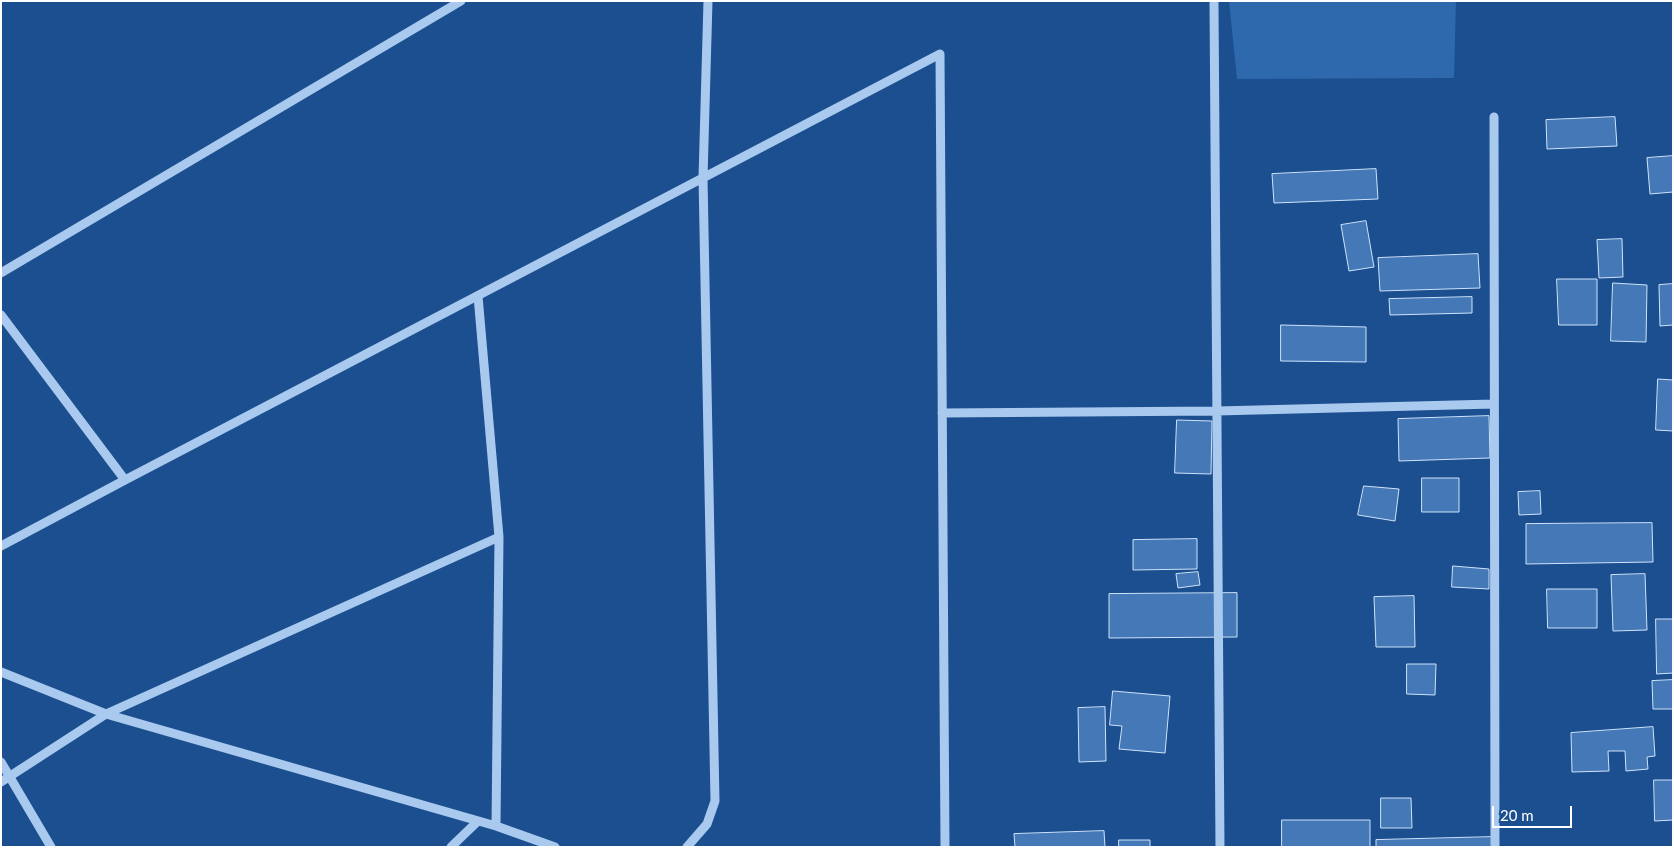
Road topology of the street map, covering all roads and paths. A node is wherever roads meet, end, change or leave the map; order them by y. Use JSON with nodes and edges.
{"nodes":[{"id":1,"x":461,"y":1,"type":"edge"},
{"id":2,"x":708,"y":1,"type":"edge"},
{"id":3,"x":1214,"y":3,"type":"dead end"},
{"id":4,"x":1494,"y":117,"type":"dead end"},
{"id":5,"x":703,"y":178,"type":"junction"},
{"id":6,"x":1,"y":273,"type":"edge"},
{"id":7,"x":478,"y":296,"type":"junction"},
{"id":8,"x":1,"y":315,"type":"edge"},
{"id":9,"x":1494,"y":404,"type":"junction"},
{"id":10,"x":1217,"y":411,"type":"junction"},
{"id":11,"x":942,"y":413,"type":"junction"},
{"id":12,"x":125,"y":480,"type":"junction"},
{"id":13,"x":499,"y":537,"type":"junction"},
{"id":14,"x":1,"y":546,"type":"edge"},
{"id":15,"x":1,"y":672,"type":"edge"},
{"id":16,"x":106,"y":714,"type":"junction"},
{"id":17,"x":1,"y":762,"type":"edge"},
{"id":18,"x":9,"y":776,"type":"junction"},
{"id":19,"x":1,"y":782,"type":"edge"},
{"id":20,"x":478,"y":821,"type":"junction"},
{"id":21,"x":496,"y":826,"type":"junction"},
{"id":22,"x":52,"y":847,"type":"edge"},
{"id":23,"x":451,"y":847,"type":"edge"},
{"id":24,"x":555,"y":847,"type":"edge"},
{"id":25,"x":687,"y":847,"type":"edge"},
{"id":26,"x":945,"y":847,"type":"edge"},
{"id":27,"x":1220,"y":847,"type":"edge"},
{"id":28,"x":1495,"y":847,"type":"edge"}],
"edges":[{"from":1,"to":6,"type":"street"},
{"from":2,"to":5,"type":"street"},
{"from":3,"to":10,"type":"street"},
{"from":4,"to":9,"type":"street"},
{"from":5,"to":7,"type":"street"},
{"from":5,"to":11,"type":"street"},
{"from":5,"to":25,"type":"street"},
{"from":7,"to":12,"type":"street"},
{"from":7,"to":13,"type":"street"},
{"from":8,"to":12,"type":"street"},
{"from":9,"to":10,"type":"street"},
{"from":9,"to":28,"type":"street"},
{"from":10,"to":11,"type":"street"},
{"from":10,"to":27,"type":"street"},
{"from":11,"to":26,"type":"street"},
{"from":12,"to":14,"type":"street"},
{"from":13,"to":16,"type":"street"},
{"from":13,"to":21,"type":"street"},
{"from":15,"to":16,"type":"street"},
{"from":16,"to":18,"type":"street"},
{"from":16,"to":20,"type":"street"},
{"from":17,"to":18,"type":"street"},
{"from":18,"to":19,"type":"street"},
{"from":18,"to":22,"type":"street"},
{"from":20,"to":21,"type":"street"},
{"from":20,"to":23,"type":"street"},
{"from":21,"to":24,"type":"street"}]}
